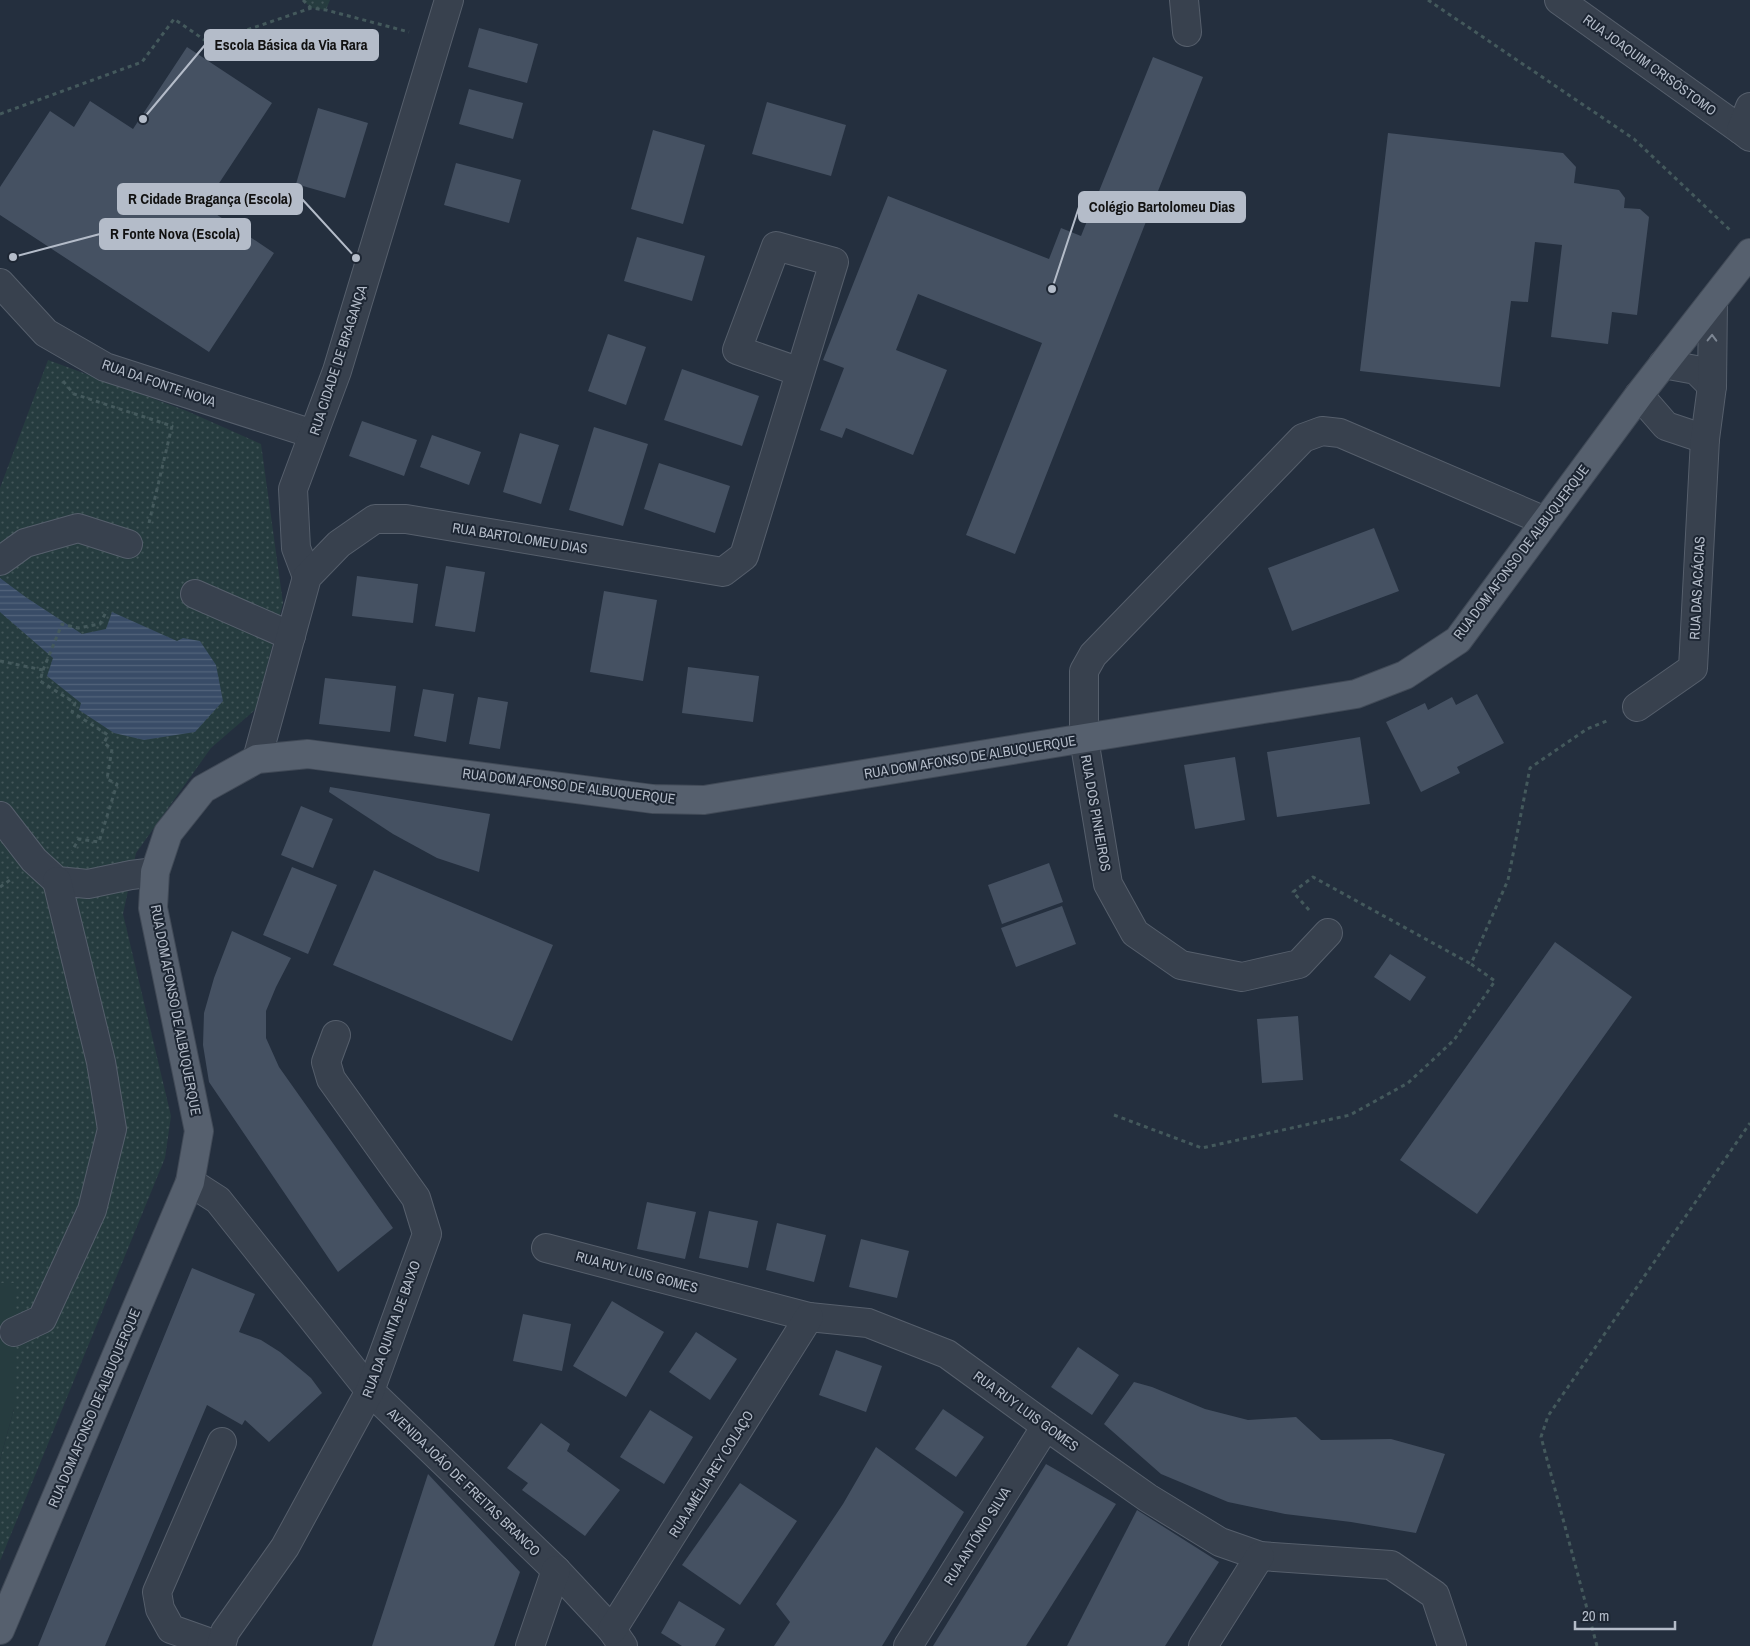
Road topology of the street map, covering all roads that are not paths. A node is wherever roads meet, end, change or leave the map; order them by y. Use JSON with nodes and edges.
{"nodes":[{"id":1,"x":449,"y":0,"type":"edge"},
{"id":2,"x":1184,"y":0,"type":"edge"},
{"id":3,"x":1559,"y":0,"type":"edge"},
{"id":4,"x":1187,"y":32,"type":"dead end"},
{"id":5,"x":1747,"y":125,"type":"edge"},
{"id":6,"x":1743,"y":245,"type":"edge"},
{"id":7,"x":0,"y":283,"type":"edge"},
{"id":8,"x":1713,"y":301,"type":"junction"},
{"id":9,"x":1663,"y":364,"type":"junction"},
{"id":10,"x":800,"y":372,"type":"junction"},
{"id":11,"x":1712,"y":386,"type":"junction"},
{"id":12,"x":1639,"y":395,"type":"junction"},
{"id":13,"x":313,"y":434,"type":"junction"},
{"id":14,"x":1705,"y":439,"type":"junction"},
{"id":15,"x":1545,"y":521,"type":"junction"},
{"id":16,"x":138,"y":536,"type":"road end"},
{"id":17,"x":0,"y":561,"type":"edge"},
{"id":18,"x":723,"y":572,"type":"junction"},
{"id":19,"x":751,"y":576,"type":"dead end"},
{"id":20,"x":307,"y":577,"type":"junction"},
{"id":21,"x":195,"y":594,"type":"dead end"},
{"id":22,"x":291,"y":636,"type":"junction"},
{"id":23,"x":1636,"y":707,"type":"road end"},
{"id":24,"x":1084,"y":739,"type":"junction"},
{"id":25,"x":257,"y":759,"type":"junction"},
{"id":26,"x":0,"y":816,"type":"edge"},
{"id":27,"x":154,"y":872,"type":"junction"},
{"id":28,"x":57,"y":881,"type":"junction"},
{"id":29,"x":1328,"y":934,"type":"road end"},
{"id":30,"x":336,"y":1035,"type":"dead end"},
{"id":31,"x":190,"y":1182,"type":"junction"},
{"id":32,"x":546,"y":1248,"type":"dead end"},
{"id":33,"x":809,"y":1318,"type":"junction"},
{"id":34,"x":14,"y":1332,"type":"dead end"},
{"id":35,"x":370,"y":1391,"type":"junction"},
{"id":36,"x":1046,"y":1426,"type":"junction"},
{"id":37,"x":222,"y":1442,"type":"dead end"},
{"id":38,"x":1260,"y":1556,"type":"junction"},
{"id":39,"x":556,"y":1570,"type":"junction"},
{"id":40,"x":0,"y":1630,"type":"edge"},
{"id":41,"x":618,"y":1638,"type":"edge"},
{"id":42,"x":220,"y":1646,"type":"edge"},
{"id":43,"x":530,"y":1646,"type":"edge"},
{"id":44,"x":908,"y":1646,"type":"edge"},
{"id":45,"x":1203,"y":1646,"type":"edge"},
{"id":46,"x":1452,"y":1646,"type":"edge"}],
"edges":[{"from":1,"to":13,"type":"street","name":"RUA CIDADE DE BRAGANÇA"},
{"from":2,"to":4,"type":"street"},
{"from":3,"to":5,"type":"street","name":"RUA JOAQUIM CRISÓSTOMO"},
{"from":6,"to":8,"type":"main road","name":"RUA DOM AFONSO DE ALBUQUERQUE"},
{"from":7,"to":13,"type":"street","name":"RUA DA FONTE NOVA"},
{"from":8,"to":9,"type":"main road","name":"RUA DOM AFONSO DE ALBUQUERQUE"},
{"from":11,"to":8,"type":"street","name":"RUA DAS ACÁCIAS","one_way":true},
{"from":9,"to":11,"type":"street"},
{"from":9,"to":12,"type":"main road","name":"RUA DOM AFONSO DE ALBUQUERQUE"},
{"from":10,"to":10,"type":"street"},
{"from":10,"to":18,"type":"street"},
{"from":11,"to":14,"type":"street","name":"RUA DAS ACÁCIAS"},
{"from":12,"to":14,"type":"street"},
{"from":12,"to":15,"type":"main road","name":"RUA DOM AFONSO DE ALBUQUERQUE"},
{"from":13,"to":20,"type":"street","name":"RUA CIDADE DE BRAGANÇA"},
{"from":14,"to":23,"type":"street","name":"RUA DAS ACÁCIAS"},
{"from":15,"to":24,"type":"main road","name":"RUA DOM AFONSO DE ALBUQUERQUE"},
{"from":15,"to":24,"type":"street","name":"RUA DOS PINHEIROS"},
{"from":16,"to":17,"type":"street"},
{"from":18,"to":19,"type":"street","name":"RUA BARTOLOMEU DIAS"},
{"from":18,"to":20,"type":"street","name":"RUA BARTOLOMEU DIAS"},
{"from":20,"to":22,"type":"street","name":"RUA BARTOLOMEU DIAS"},
{"from":21,"to":22,"type":"street"},
{"from":22,"to":25,"type":"street","name":"RUA BARTOLOMEU DIAS"},
{"from":24,"to":25,"type":"main road","name":"RUA DOM AFONSO DE ALBUQUERQUE"},
{"from":24,"to":29,"type":"street","name":"RUA DOS PINHEIROS"},
{"from":25,"to":27,"type":"main road","name":"RUA DOM AFONSO DE ALBUQUERQUE"},
{"from":26,"to":28,"type":"street"},
{"from":27,"to":28,"type":"street"},
{"from":27,"to":31,"type":"main road","name":"RUA DOM AFONSO DE ALBUQUERQUE"},
{"from":28,"to":34,"type":"street"},
{"from":30,"to":35,"type":"street","name":"RUA DA QUINTA DE BAIXO"},
{"from":31,"to":35,"type":"street","name":"AVENIDA JOÃO DE FREITAS BRANCO"},
{"from":31,"to":40,"type":"main road","name":"RUA DOM AFONSO DE ALBUQUERQUE"},
{"from":32,"to":33,"type":"street","name":"RUA RUY LUIS GOMES"},
{"from":33,"to":36,"type":"street","name":"RUA RUY LUIS GOMES"},
{"from":33,"to":41,"type":"street","name":"RUA AMÉLIA REY COLAÇO"},
{"from":35,"to":39,"type":"street","name":"AVENIDA JOÃO DE FREITAS BRANCO"},
{"from":35,"to":42,"type":"street","name":"RUA DA QUINTA DE BAIXO"},
{"from":36,"to":38,"type":"street","name":"RUA RUY LUIS GOMES"},
{"from":36,"to":44,"type":"street","name":"RUA ANTÓNIO SILVA"},
{"from":37,"to":42,"type":"street"},
{"from":38,"to":45,"type":"street"},
{"from":38,"to":46,"type":"street","name":"RUA RUY LUIS GOMES"},
{"from":39,"to":41,"type":"street","name":"AVENIDA JOÃO DE FREITAS BRANCO"},
{"from":39,"to":43,"type":"street"}]}
